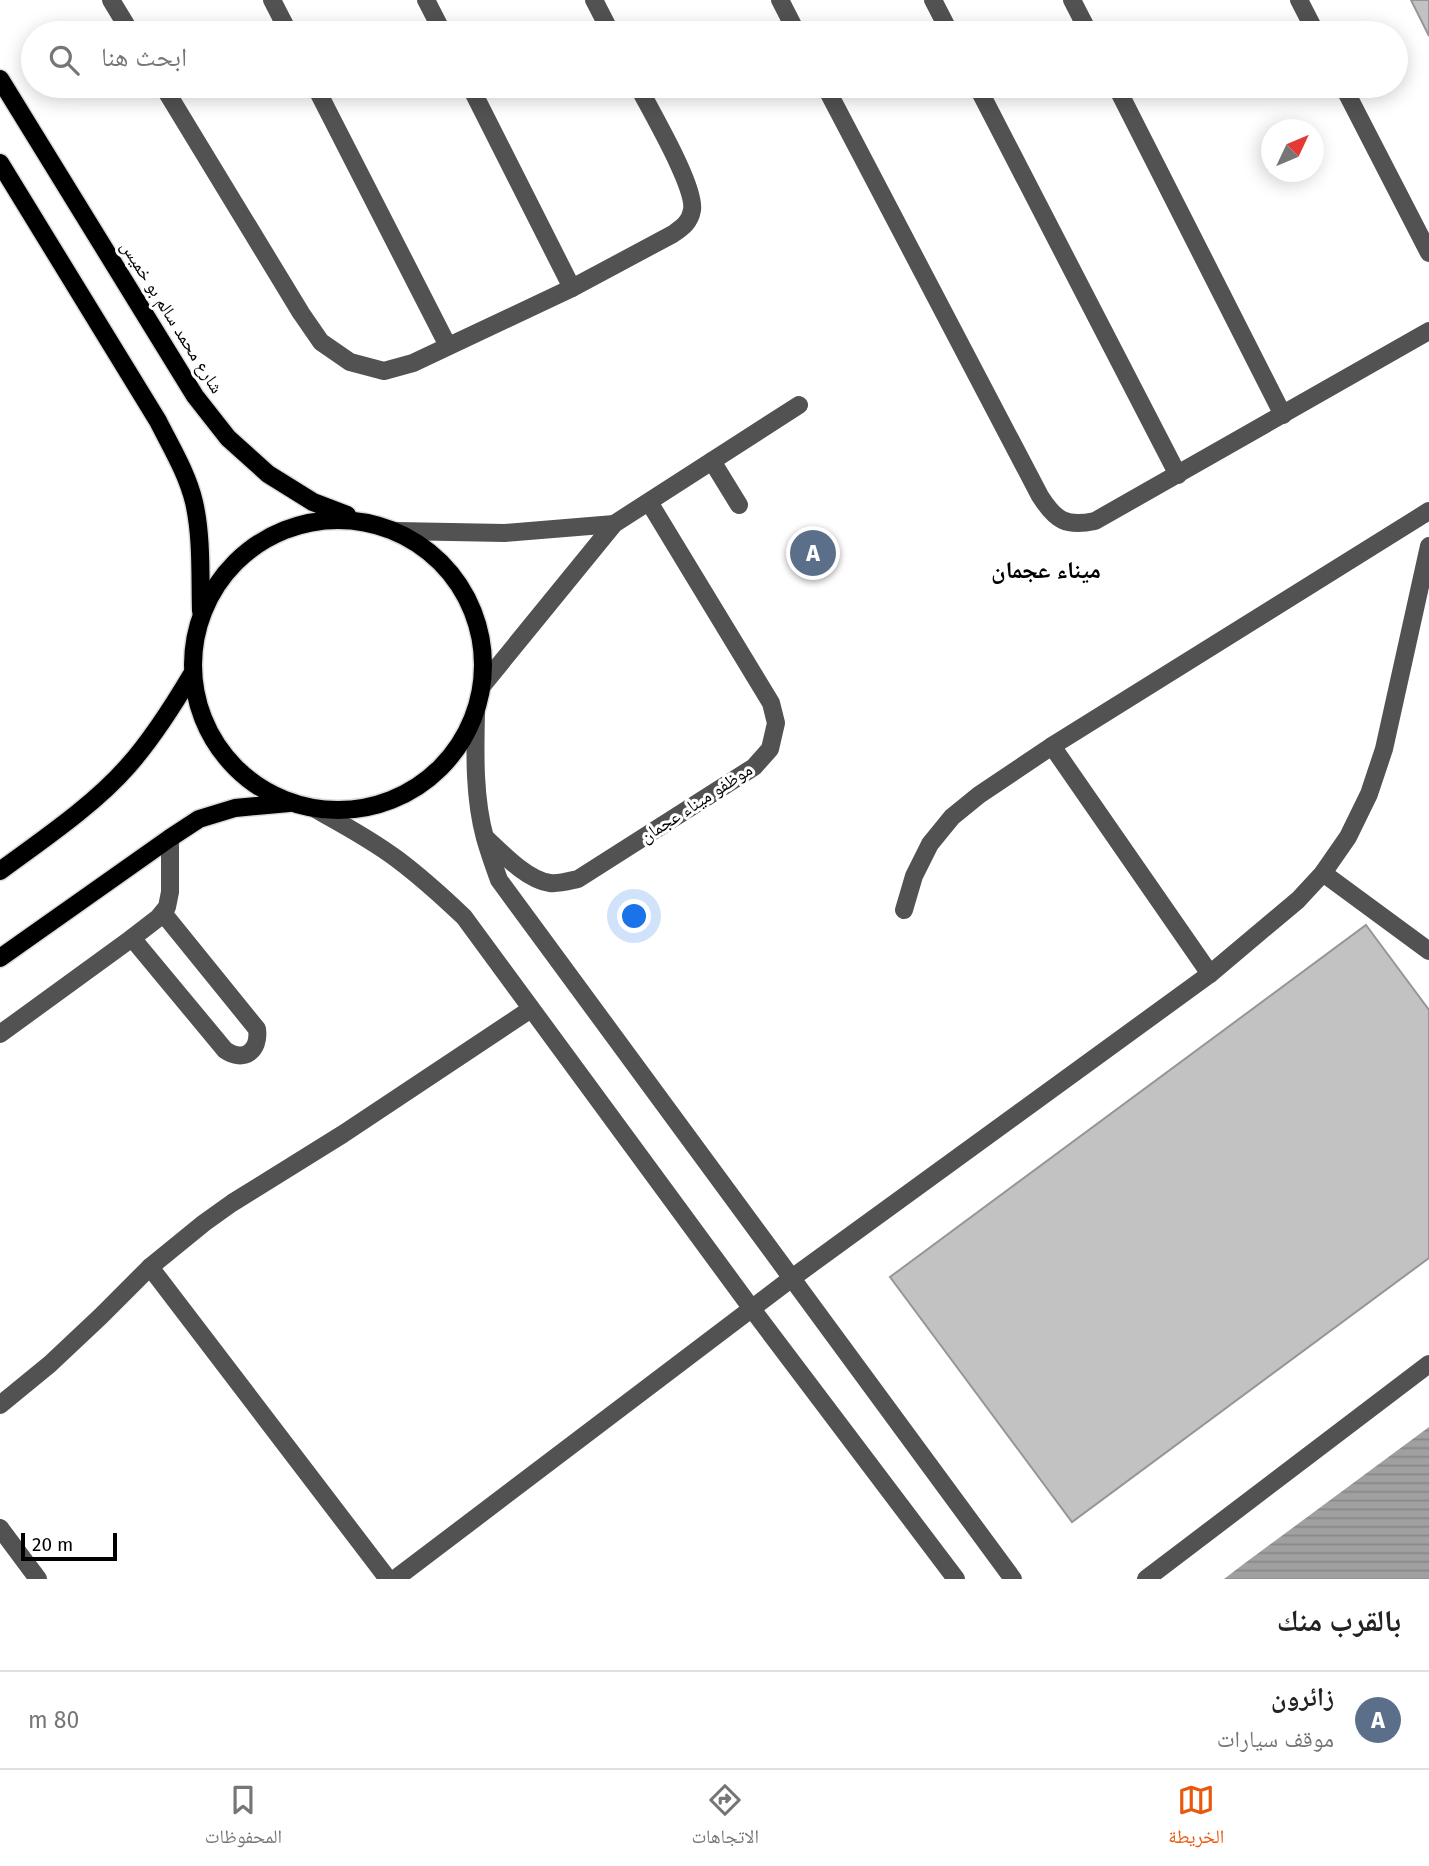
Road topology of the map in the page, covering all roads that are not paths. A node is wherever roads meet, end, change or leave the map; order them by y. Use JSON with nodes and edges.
{"nodes":[{"id":1,"x":111,"y":0,"type":"edge"},
{"id":2,"x":272,"y":0,"type":"edge"},
{"id":3,"x":426,"y":0,"type":"edge"},
{"id":4,"x":594,"y":0,"type":"edge"},
{"id":5,"x":780,"y":0,"type":"edge"},
{"id":6,"x":933,"y":0,"type":"edge"},
{"id":7,"x":1072,"y":0,"type":"edge"},
{"id":8,"x":1299,"y":0,"type":"edge"},
{"id":9,"x":124,"y":21,"type":"edge"},
{"id":10,"x":283,"y":21,"type":"edge"},
{"id":11,"x":437,"y":21,"type":"edge"},
{"id":12,"x":605,"y":21,"type":"edge"},
{"id":13,"x":791,"y":21,"type":"edge"},
{"id":14,"x":944,"y":21,"type":"edge"},
{"id":15,"x":1083,"y":21,"type":"edge"},
{"id":16,"x":1310,"y":21,"type":"edge"},
{"id":17,"x":0,"y":79,"type":"edge"},
{"id":18,"x":170,"y":98,"type":"edge"},
{"id":19,"x":321,"y":98,"type":"edge"},
{"id":20,"x":476,"y":98,"type":"edge"},
{"id":21,"x":644,"y":98,"type":"edge"},
{"id":22,"x":831,"y":98,"type":"edge"},
{"id":23,"x":983,"y":98,"type":"edge"},
{"id":24,"x":1122,"y":98,"type":"edge"},
{"id":25,"x":1349,"y":98,"type":"edge"},
{"id":26,"x":3,"y":175,"type":"edge"},
{"id":27,"x":1428,"y":250,"type":"edge"},
{"id":28,"x":572,"y":288,"type":"junction"},
{"id":29,"x":1429,"y":331,"type":"edge"},
{"id":30,"x":448,"y":346,"type":"junction"},
{"id":31,"x":799,"y":405,"type":"dead end"},
{"id":32,"x":1283,"y":415,"type":"junction"},
{"id":33,"x":712,"y":461,"type":"junction"},
{"id":34,"x":1178,"y":475,"type":"junction"},
{"id":35,"x":649,"y":502,"type":"junction"},
{"id":36,"x":739,"y":505,"type":"dead end"},
{"id":37,"x":1429,"y":511,"type":"edge"},
{"id":38,"x":364,"y":521,"type":"junction"},
{"id":39,"x":614,"y":524,"type":"junction"},
{"id":40,"x":396,"y":531,"type":"junction"},
{"id":41,"x":1429,"y":546,"type":"edge"},
{"id":42,"x":201,"y":612,"type":"junction"},
{"id":43,"x":192,"y":674,"type":"junction"},
{"id":44,"x":482,"y":686,"type":"junction"},
{"id":45,"x":476,"y":713,"type":"junction"},
{"id":46,"x":1052,"y":746,"type":"junction"},
{"id":47,"x":289,"y":803,"type":"junction"},
{"id":48,"x":317,"y":810,"type":"junction"},
{"id":49,"x":484,"y":837,"type":"junction"},
{"id":50,"x":170,"y":838,"type":"junction"},
{"id":51,"x":5,"y":864,"type":"edge"},
{"id":52,"x":1323,"y":873,"type":"junction"},
{"id":53,"x":904,"y":910,"type":"dead end"},
{"id":54,"x":163,"y":913,"type":"junction"},
{"id":55,"x":132,"y":938,"type":"junction"},
{"id":56,"x":1429,"y":951,"type":"edge"},
{"id":57,"x":0,"y":958,"type":"edge"},
{"id":58,"x":1210,"y":974,"type":"junction"},
{"id":59,"x":531,"y":1009,"type":"junction"},
{"id":60,"x":0,"y":1034,"type":"edge"},
{"id":61,"x":150,"y":1267,"type":"junction"},
{"id":62,"x":792,"y":1278,"type":"junction"},
{"id":63,"x":752,"y":1309,"type":"junction"},
{"id":64,"x":1429,"y":1364,"type":"edge"},
{"id":65,"x":0,"y":1405,"type":"edge"},
{"id":66,"x":0,"y":1528,"type":"edge"},
{"id":67,"x":38,"y":1579,"type":"edge"},
{"id":68,"x":388,"y":1579,"type":"edge"},
{"id":69,"x":395,"y":1579,"type":"edge"},
{"id":70,"x":956,"y":1579,"type":"edge"},
{"id":71,"x":1013,"y":1579,"type":"edge"},
{"id":72,"x":1146,"y":1579,"type":"edge"}],
"edges":[{"from":1,"to":9,"type":"lane"},
{"from":2,"to":10,"type":"lane"},
{"from":3,"to":11,"type":"lane"},
{"from":4,"to":12,"type":"lane"},
{"from":5,"to":13,"type":"lane"},
{"from":6,"to":14,"type":"lane"},
{"from":7,"to":15,"type":"lane"},
{"from":8,"to":16,"type":"lane"},
{"from":17,"to":38,"type":"main road","name":"شارع محمد سالم بو خميس"},
{"from":18,"to":30,"type":"lane"},
{"from":19,"to":30,"type":"lane"},
{"from":20,"to":28,"type":"lane"},
{"from":21,"to":28,"type":"lane"},
{"from":22,"to":34,"type":"lane"},
{"from":23,"to":34,"type":"lane"},
{"from":24,"to":32,"type":"lane"},
{"from":25,"to":27,"type":"lane"},
{"from":26,"to":42,"type":"main road"},
{"from":28,"to":30,"type":"lane"},
{"from":29,"to":32,"type":"lane"},
{"from":31,"to":33,"type":"lane"},
{"from":32,"to":34,"type":"lane"},
{"from":33,"to":35,"type":"lane"},
{"from":33,"to":36,"type":"lane"},
{"from":35,"to":39,"type":"lane"},
{"from":35,"to":49,"type":"lane","name":"موظفو ميناء عجمان"},
{"from":37,"to":46,"type":"lane"},
{"from":38,"to":40,"type":"main road"},
{"from":38,"to":42,"type":"main road"},
{"from":39,"to":40,"type":"lane"},
{"from":39,"to":44,"type":"lane"},
{"from":40,"to":44,"type":"main road"},
{"from":41,"to":52,"type":"lane"},
{"from":42,"to":43,"type":"main road"},
{"from":43,"to":47,"type":"main road"},
{"from":43,"to":51,"type":"main road"},
{"from":44,"to":45,"type":"main road"},
{"from":45,"to":48,"type":"main road"},
{"from":45,"to":49,"type":"lane"},
{"from":46,"to":53,"type":"lane"},
{"from":46,"to":58,"type":"lane"},
{"from":47,"to":48,"type":"main road"},
{"from":47,"to":50,"type":"main road"},
{"from":48,"to":59,"type":"lane"},
{"from":49,"to":62,"type":"lane"},
{"from":50,"to":54,"type":"lane"},
{"from":50,"to":57,"type":"main road"},
{"from":52,"to":56,"type":"lane"},
{"from":52,"to":58,"type":"lane"},
{"from":54,"to":55,"type":"lane"},
{"from":54,"to":55,"type":"lane"},
{"from":55,"to":60,"type":"lane"},
{"from":58,"to":62,"type":"lane"},
{"from":59,"to":61,"type":"lane"},
{"from":59,"to":63,"type":"lane"},
{"from":61,"to":65,"type":"lane"},
{"from":61,"to":68,"type":"lane"},
{"from":62,"to":63,"type":"lane"},
{"from":62,"to":71,"type":"lane"},
{"from":63,"to":69,"type":"lane"},
{"from":63,"to":70,"type":"lane"},
{"from":64,"to":72,"type":"lane"},
{"from":66,"to":67,"type":"lane"}]}
